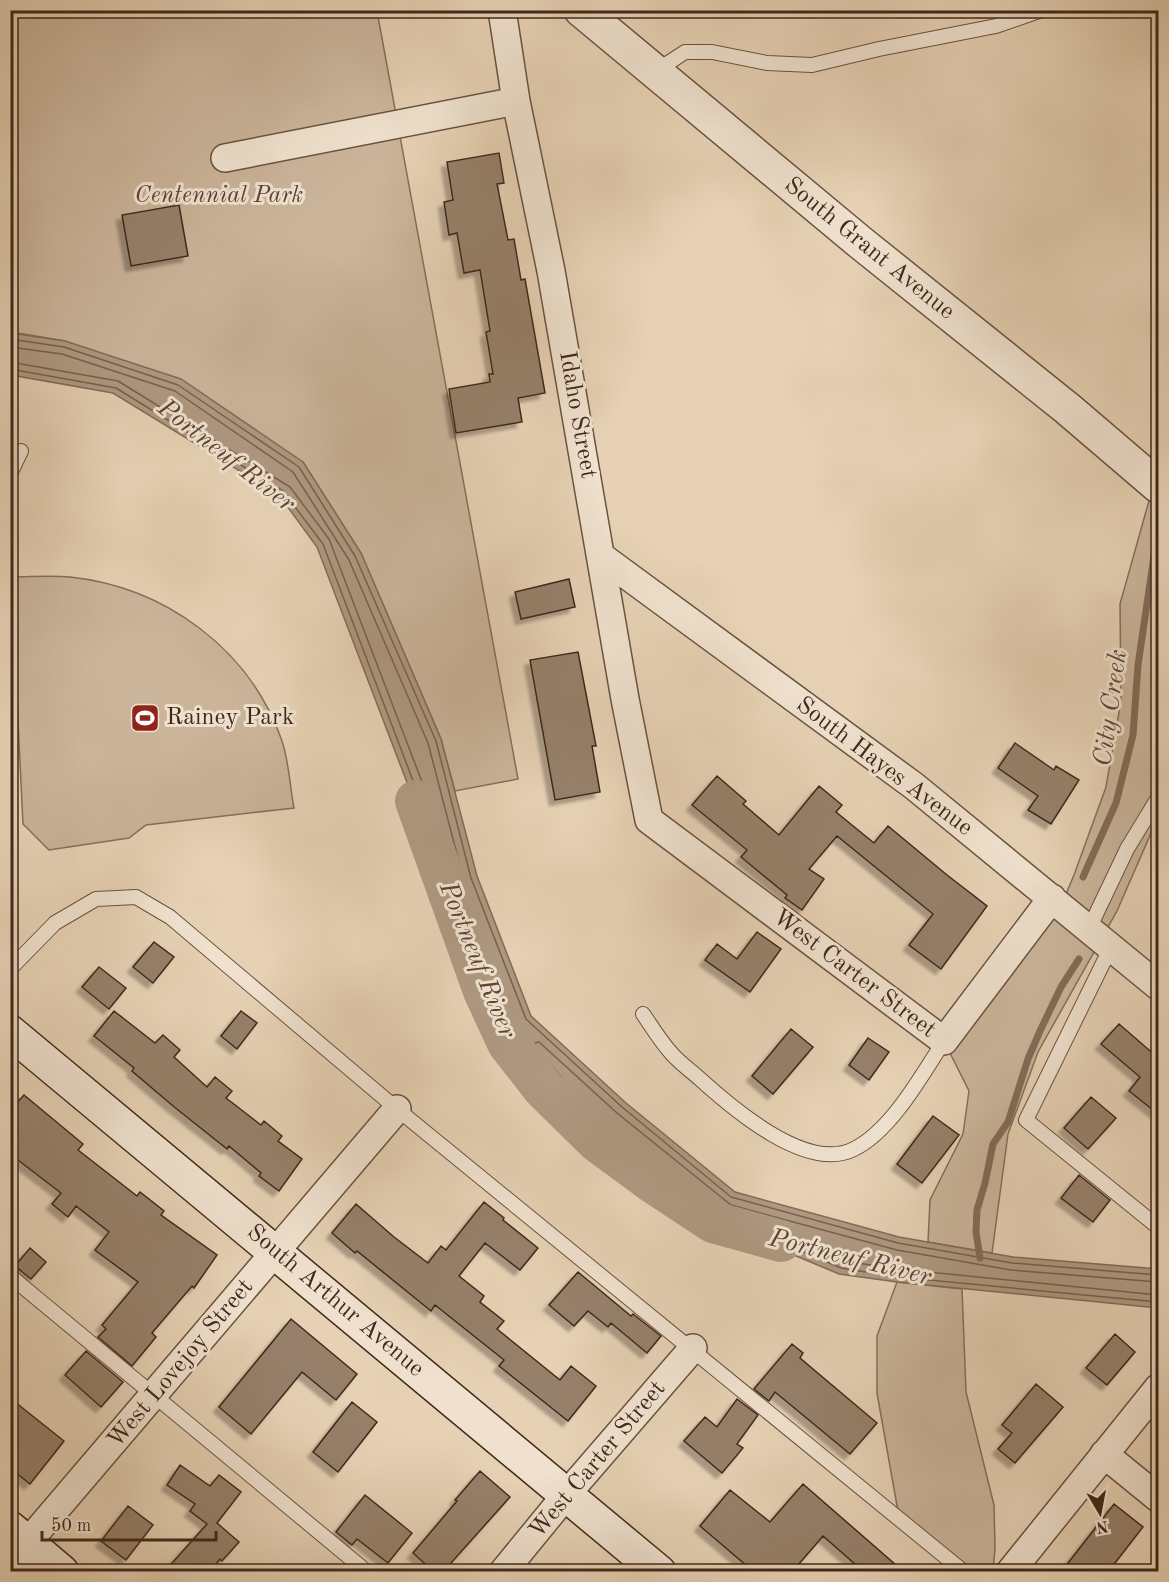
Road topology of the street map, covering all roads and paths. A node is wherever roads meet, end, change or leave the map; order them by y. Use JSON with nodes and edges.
{"nodes":[{"id":1,"x":502,"y":10,"type":"edge"},
{"id":2,"x":580,"y":10,"type":"edge"},
{"id":3,"x":1042,"y":10,"type":"edge"},
{"id":4,"x":654,"y":72,"type":"junction"},
{"id":5,"x":516,"y":101,"type":"junction"},
{"id":6,"x":225,"y":158,"type":"dead end"},
{"id":7,"x":21,"y":451,"type":"dead end"},
{"id":8,"x":10,"y":474,"type":"edge"},
{"id":9,"x":1156,"y":484,"type":"edge"},
{"id":10,"x":602,"y":557,"type":"junction"},
{"id":11,"x":1158,"y":798,"type":"edge"},
{"id":12,"x":649,"y":820,"type":"joint"},
{"id":13,"x":1052,"y":898,"type":"junction"},
{"id":14,"x":1089,"y":929,"type":"junction"},
{"id":15,"x":1111,"y":947,"type":"junction"},
{"id":16,"x":10,"y":969,"type":"edge"},
{"id":17,"x":1158,"y":986,"type":"edge"},
{"id":18,"x":643,"y":1014,"type":"dead end"},
{"id":19,"x":10,"y":1032,"type":"edge"},
{"id":20,"x":944,"y":1041,"type":"junction"},
{"id":21,"x":397,"y":1109,"type":"junction"},
{"id":22,"x":1158,"y":1227,"type":"edge"},
{"id":23,"x":276,"y":1252,"type":"junction"},
{"id":24,"x":10,"y":1276,"type":"edge"},
{"id":25,"x":693,"y":1348,"type":"junction"},
{"id":26,"x":1158,"y":1388,"type":"edge"},
{"id":27,"x":155,"y":1396,"type":"junction"},
{"id":28,"x":1104,"y":1455,"type":"junction"},
{"id":29,"x":566,"y":1494,"type":"junction"},
{"id":30,"x":1158,"y":1498,"type":"edge"},
{"id":31,"x":16,"y":1545,"type":"edge"},
{"id":32,"x":62,"y":1572,"type":"edge"},
{"id":33,"x":367,"y":1572,"type":"edge"},
{"id":34,"x":503,"y":1572,"type":"edge"},
{"id":35,"x":659,"y":1572,"type":"edge"},
{"id":36,"x":964,"y":1572,"type":"edge"},
{"id":37,"x":1010,"y":1572,"type":"edge"}],
"edges":[{"from":1,"to":5,"type":"street","name":"Idaho Street"},
{"from":2,"to":4,"type":"main road","name":"South Grant Avenue"},
{"from":3,"to":4,"type":"lane"},
{"from":4,"to":9,"type":"main road","name":"South Grant Avenue"},
{"from":5,"to":6,"type":"street"},
{"from":5,"to":10,"type":"street","name":"Idaho Street"},
{"from":7,"to":8,"type":"lane"},
{"from":10,"to":12,"type":"street","name":"Idaho Street"},
{"from":10,"to":13,"type":"street","name":"South Hayes Avenue"},
{"from":11,"to":14,"type":"lane"},
{"from":12,"to":20,"type":"street","name":"West Carter Street"},
{"from":13,"to":14,"type":"street","name":"South Hayes Avenue"},
{"from":13,"to":20,"type":"street","name":"West Carter Street"},
{"from":14,"to":15,"type":"street","name":"South Hayes Avenue"},
{"from":15,"to":17,"type":"street","name":"South Hayes Avenue"},
{"from":15,"to":22,"type":"lane"},
{"from":16,"to":21,"type":"lane"},
{"from":18,"to":20,"type":"lane"},
{"from":19,"to":23,"type":"main road","name":"South Arthur Avenue"},
{"from":21,"to":23,"type":"street","name":"West Lovejoy Street"},
{"from":21,"to":25,"type":"lane"},
{"from":23,"to":27,"type":"street","name":"West Lovejoy Street"},
{"from":23,"to":29,"type":"main road","name":"South Arthur Avenue"},
{"from":24,"to":27,"type":"lane"},
{"from":25,"to":29,"type":"street","name":"West Carter Street"},
{"from":25,"to":36,"type":"lane"},
{"from":26,"to":28,"type":"street"},
{"from":27,"to":31,"type":"street","name":"West Lovejoy Street"},
{"from":27,"to":33,"type":"lane"},
{"from":28,"to":30,"type":"street"},
{"from":28,"to":37,"type":"street"},
{"from":29,"to":34,"type":"street","name":"West Carter Street"},
{"from":29,"to":35,"type":"main road","name":"South Arthur Avenue"},
{"from":31,"to":32,"type":"main road"}]}
